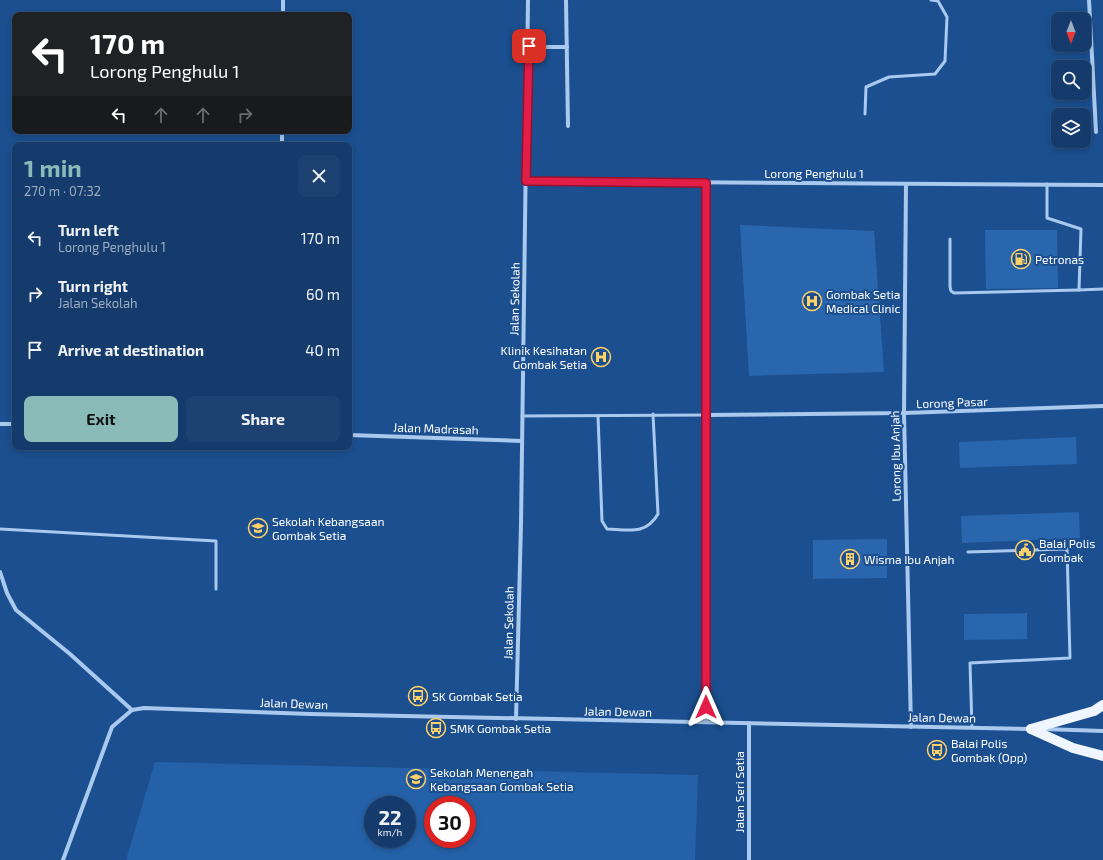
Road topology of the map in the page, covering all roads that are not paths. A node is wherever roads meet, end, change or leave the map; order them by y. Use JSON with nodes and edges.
{"nodes":[{"id":1,"x":283,"y":0,"type":"edge"},
{"id":2,"x":528,"y":0,"type":"edge"},
{"id":3,"x":566,"y":0,"type":"edge"},
{"id":4,"x":931,"y":0,"type":"edge"},
{"id":5,"x":1089,"y":0,"type":"edge"},
{"id":6,"x":283,"y":12,"type":"edge"},
{"id":7,"x":529,"y":46,"type":"junction"},
{"id":8,"x":567,"y":47,"type":"junction"},
{"id":9,"x":865,"y":114,"type":"dead end"},
{"id":10,"x":568,"y":126,"type":"dead end"},
{"id":11,"x":1096,"y":132,"type":"dead end"},
{"id":12,"x":526,"y":181,"type":"junction"},
{"id":13,"x":706,"y":183,"type":"junction"},
{"id":14,"x":906,"y":184,"type":"junction"},
{"id":15,"x":1047,"y":184,"type":"junction"},
{"id":16,"x":1103,"y":186,"type":"edge"},
{"id":17,"x":950,"y":238,"type":"dead end"},
{"id":18,"x":1103,"y":289,"type":"edge"},
{"id":19,"x":1079,"y":290,"type":"junction"},
{"id":20,"x":1103,"y":406,"type":"edge"},
{"id":21,"x":904,"y":413,"type":"junction"},
{"id":22,"x":653,"y":414,"type":"junction"},
{"id":23,"x":706,"y":415,"type":"junction"},
{"id":24,"x":522,"y":416,"type":"junction"},
{"id":25,"x":598,"y":416,"type":"junction"},
{"id":26,"x":0,"y":424,"type":"edge"},
{"id":27,"x":12,"y":424,"type":"edge"},
{"id":28,"x":352,"y":435,"type":"edge"},
{"id":29,"x":522,"y":441,"type":"junction"},
{"id":30,"x":0,"y":529,"type":"edge"},
{"id":31,"x":968,"y":552,"type":"dead end"},
{"id":32,"x":0,"y":572,"type":"edge"},
{"id":33,"x":216,"y":589,"type":"dead end"},
{"id":34,"x":1103,"y":705,"type":"edge"},
{"id":35,"x":132,"y":710,"type":"junction"},
{"id":36,"x":516,"y":719,"type":"junction"},
{"id":37,"x":706,"y":722,"type":"junction"},
{"id":38,"x":749,"y":723,"type":"junction"},
{"id":39,"x":912,"y":727,"type":"junction"},
{"id":40,"x":972,"y":728,"type":"junction"},
{"id":41,"x":1031,"y":729,"type":"junction"},
{"id":42,"x":1103,"y":730,"type":"edge"},
{"id":43,"x":1103,"y":756,"type":"edge"},
{"id":44,"x":63,"y":860,"type":"edge"},
{"id":45,"x":749,"y":860,"type":"edge"}],
"edges":[{"from":1,"to":6,"type":"street"},
{"from":2,"to":7,"type":"street","name":"Jalan Sekolah"},
{"from":3,"to":8,"type":"street"},
{"from":4,"to":9,"type":"lane"},
{"from":5,"to":11,"type":"street"},
{"from":7,"to":8,"type":"street"},
{"from":7,"to":12,"type":"street","name":"Jalan Sekolah"},
{"from":8,"to":10,"type":"street"},
{"from":12,"to":13,"type":"street","name":"Lorong Penghulu 1"},
{"from":12,"to":24,"type":"street","name":"Jalan Sekolah"},
{"from":13,"to":14,"type":"street","name":"Lorong Penghulu 1"},
{"from":13,"to":23,"type":"street"},
{"from":14,"to":15,"type":"street","name":"Lorong Penghulu 1"},
{"from":14,"to":21,"type":"street","name":"Lorong Ibu Anjah"},
{"from":15,"to":16,"type":"street","name":"Lorong Penghulu 1"},
{"from":15,"to":19,"type":"lane"},
{"from":17,"to":19,"type":"lane"},
{"from":18,"to":19,"type":"lane"},
{"from":20,"to":21,"type":"street","name":"Lorong Pasar"},
{"from":21,"to":23,"type":"street","name":"Lorong Pasar"},
{"from":21,"to":39,"type":"street","name":"Lorong Ibu Anjah"},
{"from":22,"to":23,"type":"lane"},
{"from":22,"to":25,"type":"lane"},
{"from":22,"to":25,"type":"lane"},
{"from":23,"to":37,"type":"street"},
{"from":24,"to":25,"type":"lane"},
{"from":24,"to":29,"type":"street","name":"Jalan Sekolah"},
{"from":26,"to":27,"type":"street"},
{"from":28,"to":29,"type":"street","name":"Jalan Madrasah"},
{"from":29,"to":36,"type":"street","name":"Jalan Sekolah"},
{"from":30,"to":33,"type":"lane"},
{"from":31,"to":40,"type":"lane"},
{"from":32,"to":35,"type":"street"},
{"from":34,"to":41,"type":"main road"},
{"from":35,"to":36,"type":"street","name":"Jalan Dewan"},
{"from":35,"to":44,"type":"street"},
{"from":36,"to":37,"type":"street","name":"Jalan Dewan"},
{"from":37,"to":38,"type":"street","name":"Jalan Dewan"},
{"from":38,"to":39,"type":"street","name":"Jalan Dewan"},
{"from":38,"to":45,"type":"street","name":"Jalan Seri Setia"},
{"from":39,"to":40,"type":"street","name":"Jalan Dewan"},
{"from":40,"to":41,"type":"street","name":"Jalan Dewan"},
{"from":41,"to":42,"type":"street","name":"Jalan Dewan"},
{"from":41,"to":43,"type":"main road"}]}
